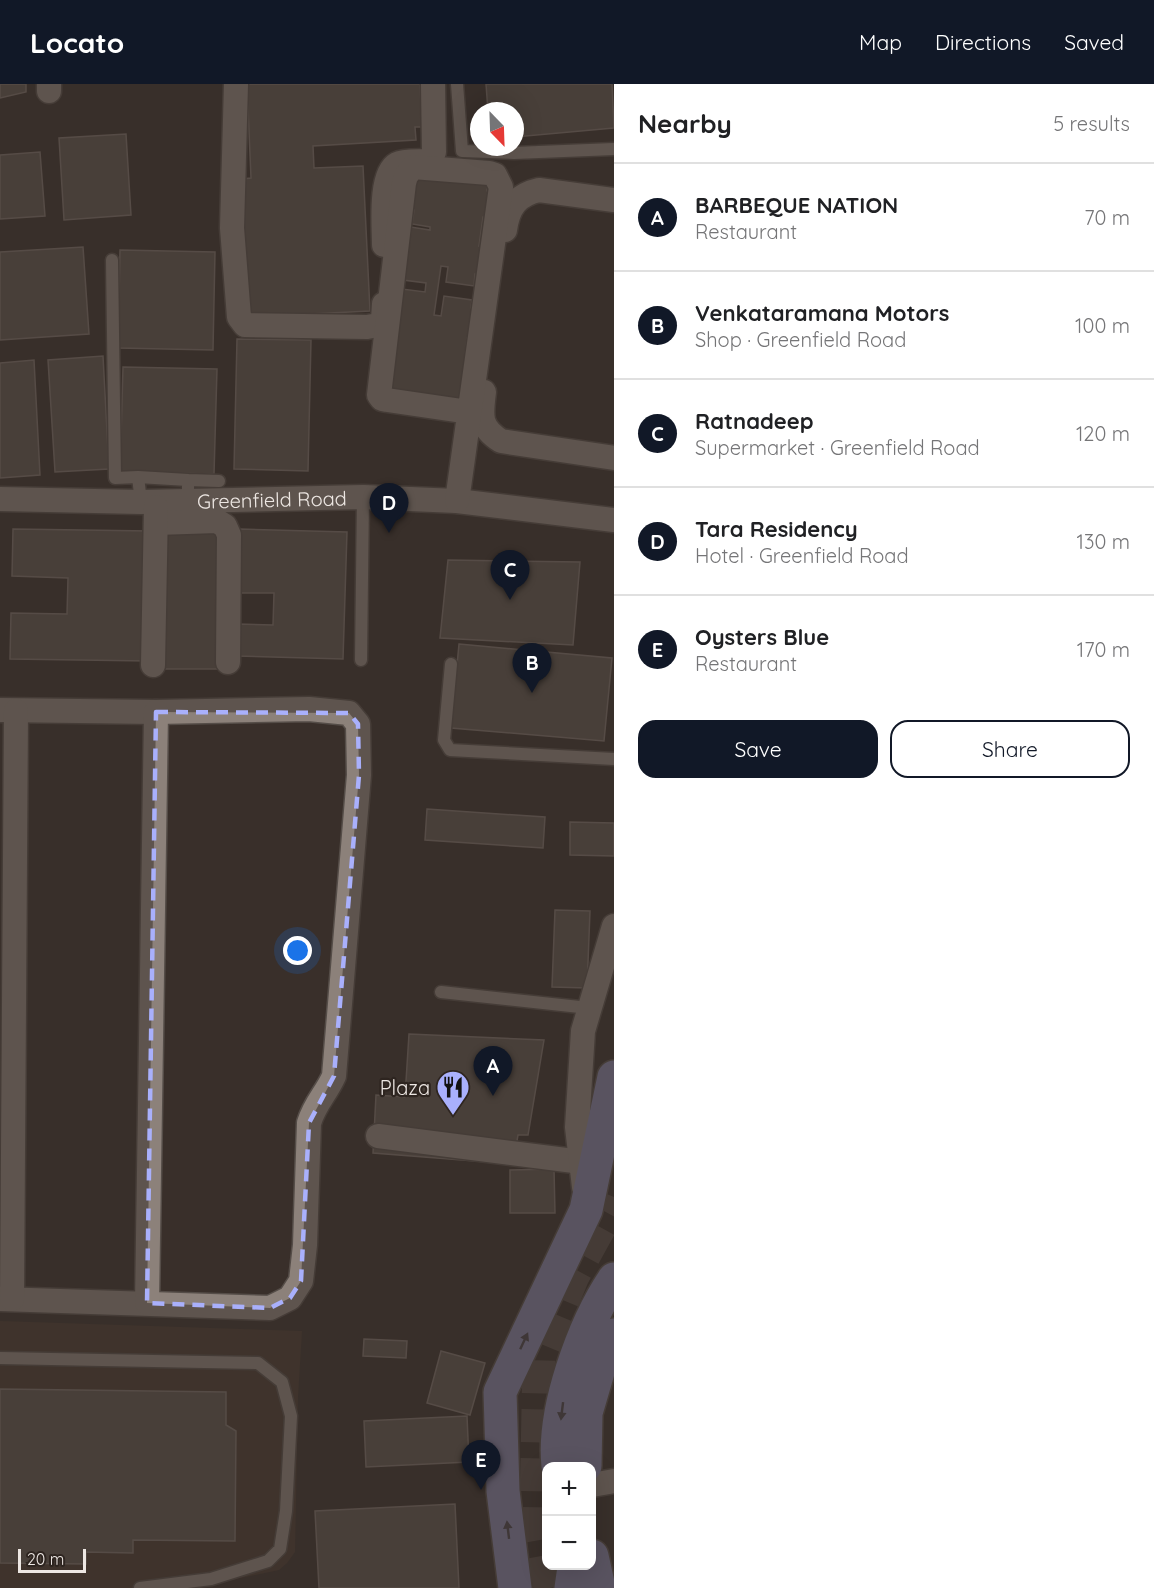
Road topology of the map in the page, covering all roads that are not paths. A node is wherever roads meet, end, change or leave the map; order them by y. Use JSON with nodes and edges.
{"nodes":[{"id":1,"x":236,"y":84,"type":"edge"},
{"id":2,"x":433,"y":84,"type":"edge"},
{"id":3,"x":457,"y":84,"type":"edge"},
{"id":4,"x":614,"y":149,"type":"edge"},
{"id":5,"x":614,"y":200,"type":"edge"},
{"id":6,"x":112,"y":260,"type":"dead end"},
{"id":7,"x":469,"y":412,"type":"junction"},
{"id":8,"x":613,"y":451,"type":"edge"},
{"id":9,"x":138,"y":477,"type":"junction"},
{"id":10,"x":219,"y":480,"type":"dead end"},
{"id":11,"x":363,"y":497,"type":"junction"},
{"id":12,"x":0,"y":499,"type":"edge"},
{"id":13,"x":457,"y":501,"type":"junction"},
{"id":14,"x":167,"y":504,"type":"junction"},
{"id":15,"x":614,"y":520,"type":"edge"},
{"id":16,"x":362,"y":660,"type":"dead end"},
{"id":17,"x":228,"y":662,"type":"dead end"},
{"id":18,"x":451,"y":664,"type":"dead end"},
{"id":19,"x":153,"y":665,"type":"dead end"},
{"id":20,"x":8,"y":710,"type":"edge"},
{"id":21,"x":156,"y":712,"type":"junction"},
{"id":22,"x":614,"y":759,"type":"edge"},
{"id":23,"x":614,"y":926,"type":"edge"},
{"id":24,"x":441,"y":992,"type":"dead end"},
{"id":25,"x":589,"y":1008,"type":"junction"},
{"id":26,"x":614,"y":1077,"type":"edge"},
{"id":27,"x":378,"y":1136,"type":"dead end"},
{"id":28,"x":582,"y":1162,"type":"junction"},
{"id":29,"x":586,"y":1210,"type":"junction"},
{"id":30,"x":614,"y":1280,"type":"edge"},
{"id":31,"x":6,"y":1299,"type":"edge"},
{"id":32,"x":147,"y":1304,"type":"junction"},
{"id":33,"x":614,"y":1335,"type":"edge"},
{"id":34,"x":0,"y":1358,"type":"edge"},
{"id":35,"x":557,"y":1462,"type":"edge"},
{"id":36,"x":585,"y":1462,"type":"edge"},
{"id":37,"x":614,"y":1481,"type":"edge"},
{"id":38,"x":596,"y":1484,"type":"edge"},
{"id":39,"x":578,"y":1573,"type":"edge"},
{"id":40,"x":140,"y":1588,"type":"edge"},
{"id":41,"x":515,"y":1588,"type":"edge"},
{"id":42,"x":599,"y":1588,"type":"edge"}],
"edges":[{"from":1,"to":2,"type":"street"},
{"from":3,"to":4,"type":"lane"},
{"from":5,"to":8,"type":"street"},
{"from":6,"to":9,"type":"lane"},
{"from":7,"to":7,"type":"street"},
{"from":7,"to":13,"type":"street"},
{"from":9,"to":14,"type":"lane"},
{"from":9,"to":14,"type":"lane"},
{"from":10,"to":14,"type":"lane"},
{"from":11,"to":13,"type":"street","name":"Greenfield Road"},
{"from":11,"to":14,"type":"street","name":"Greenfield Road"},
{"from":11,"to":16,"type":"lane"},
{"from":12,"to":14,"type":"street","name":"Greenfield Road"},
{"from":13,"to":15,"type":"street","name":"Greenfield Road"},
{"from":14,"to":17,"type":"street"},
{"from":14,"to":19,"type":"street"},
{"from":18,"to":22,"type":"lane"},
{"from":20,"to":21,"type":"street"},
{"from":20,"to":31,"type":"street"},
{"from":21,"to":32,"type":"street"},
{"from":21,"to":32,"type":"street"},
{"from":23,"to":25,"type":"street"},
{"from":24,"to":25,"type":"lane"},
{"from":25,"to":28,"type":"street"},
{"from":26,"to":29,"type":"main road"},
{"from":27,"to":28,"type":"street"},
{"from":28,"to":29,"type":"street"},
{"from":41,"to":29,"type":"main road","one_way":true},
{"from":30,"to":35,"type":"main road","one_way":true},
{"from":31,"to":32,"type":"street"},
{"from":33,"to":36,"type":"main road"},
{"from":34,"to":40,"type":"lane"},
{"from":37,"to":38,"type":"street"},
{"from":39,"to":42,"type":"main road"}]}
